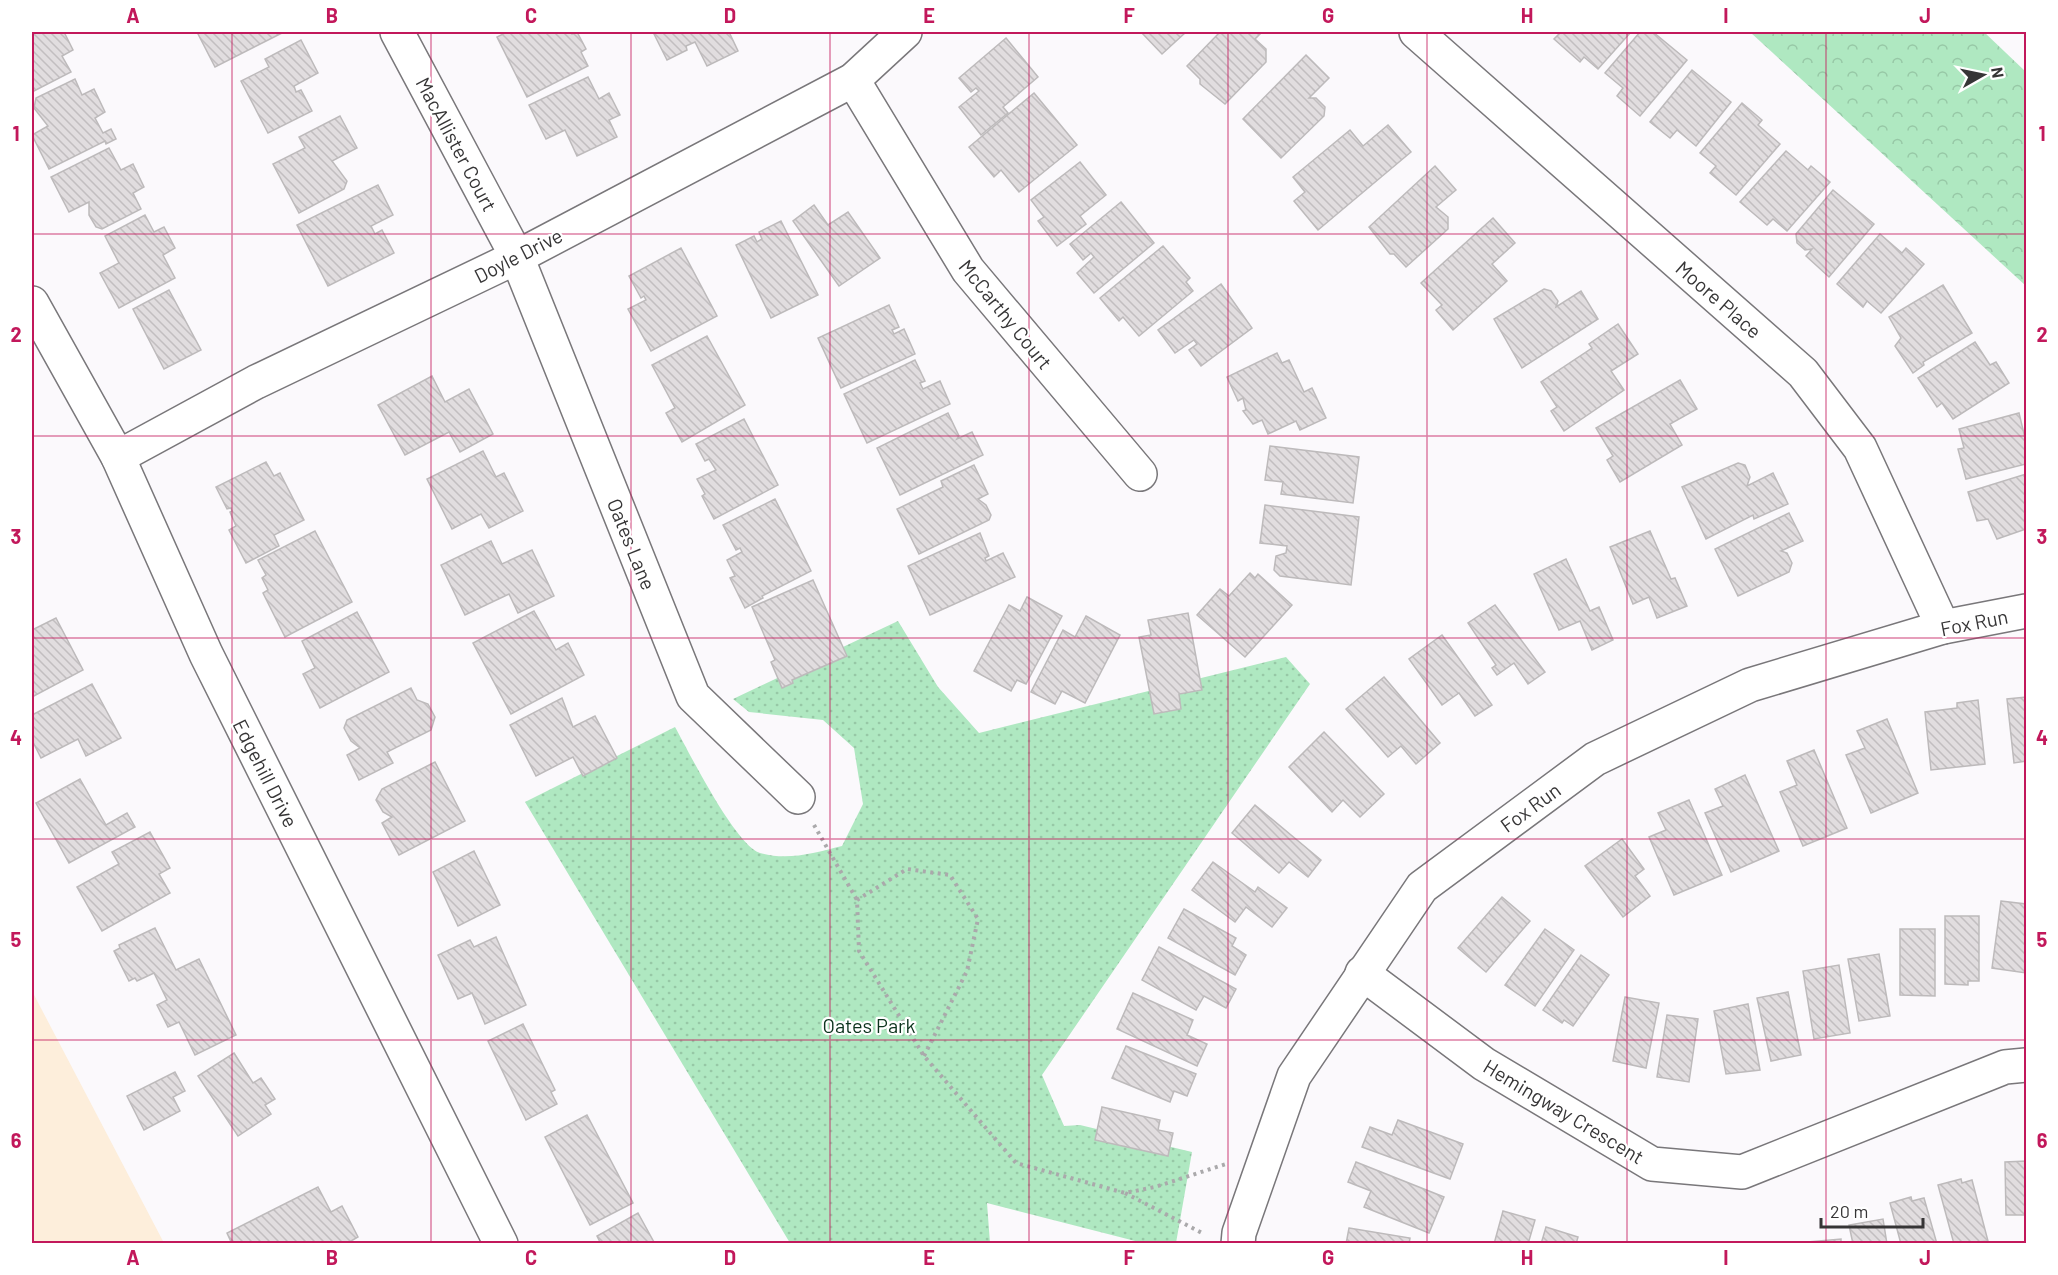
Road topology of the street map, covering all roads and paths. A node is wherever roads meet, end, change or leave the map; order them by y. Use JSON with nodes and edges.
{"nodes":[{"id":1,"x":398,"y":32,"type":"edge"},
{"id":2,"x":905,"y":32,"type":"edge"},
{"id":3,"x":1416,"y":32,"type":"edge"},
{"id":4,"x":853,"y":80,"type":"junction"},
{"id":5,"x":517,"y":257,"type":"junction"},
{"id":6,"x":32,"y":303,"type":"edge"},
{"id":7,"x":118,"y":457,"type":"junction"},
{"id":8,"x":1140,"y":474,"type":"dead end"},
{"id":9,"x":2026,"y":611,"type":"edge"},
{"id":10,"x":1943,"y":627,"type":"junction"},
{"id":11,"x":798,"y":797,"type":"joint"},
{"id":12,"x":857,"y":900,"type":"junction"},
{"id":13,"x":1362,"y":973,"type":"junction"},
{"id":14,"x":924,"y":1056,"type":"junction"},
{"id":15,"x":2026,"y":1065,"type":"edge"},
{"id":16,"x":1268,"y":1150,"type":"junction"},
{"id":17,"x":1125,"y":1193,"type":"junction"},
{"id":18,"x":1225,"y":1241,"type":"edge"},
{"id":19,"x":501,"y":1244,"type":"edge"}],
"edges":[{"from":1,"to":5,"type":"street","name":"MacAllister Court"},
{"from":2,"to":4,"type":"street","name":"Doyle Drive"},
{"from":3,"to":10,"type":"street","name":"Moore Place"},
{"from":4,"to":5,"type":"street","name":"Doyle Drive"},
{"from":4,"to":8,"type":"street","name":"McCarthy Court"},
{"from":5,"to":7,"type":"street","name":"Doyle Drive"},
{"from":5,"to":11,"type":"street","name":"Oates Lane"},
{"from":6,"to":7,"type":"street","name":"Edgehill Drive"},
{"from":7,"to":19,"type":"street","name":"Edgehill Drive"},
{"from":9,"to":10,"type":"street","name":"Fox Run"},
{"from":10,"to":13,"type":"street","name":"Fox Run"},
{"from":11,"to":12,"type":"path"},
{"from":12,"to":14,"type":"path"},
{"from":12,"to":14,"type":"path"},
{"from":13,"to":15,"type":"street","name":"Hemingway Crescent"},
{"from":13,"to":16,"type":"street","name":"Fox Run"},
{"from":14,"to":17,"type":"path"},
{"from":16,"to":17,"type":"path"},
{"from":16,"to":18,"type":"street","name":"Fox Run"},
{"from":17,"to":18,"type":"path"}]}
